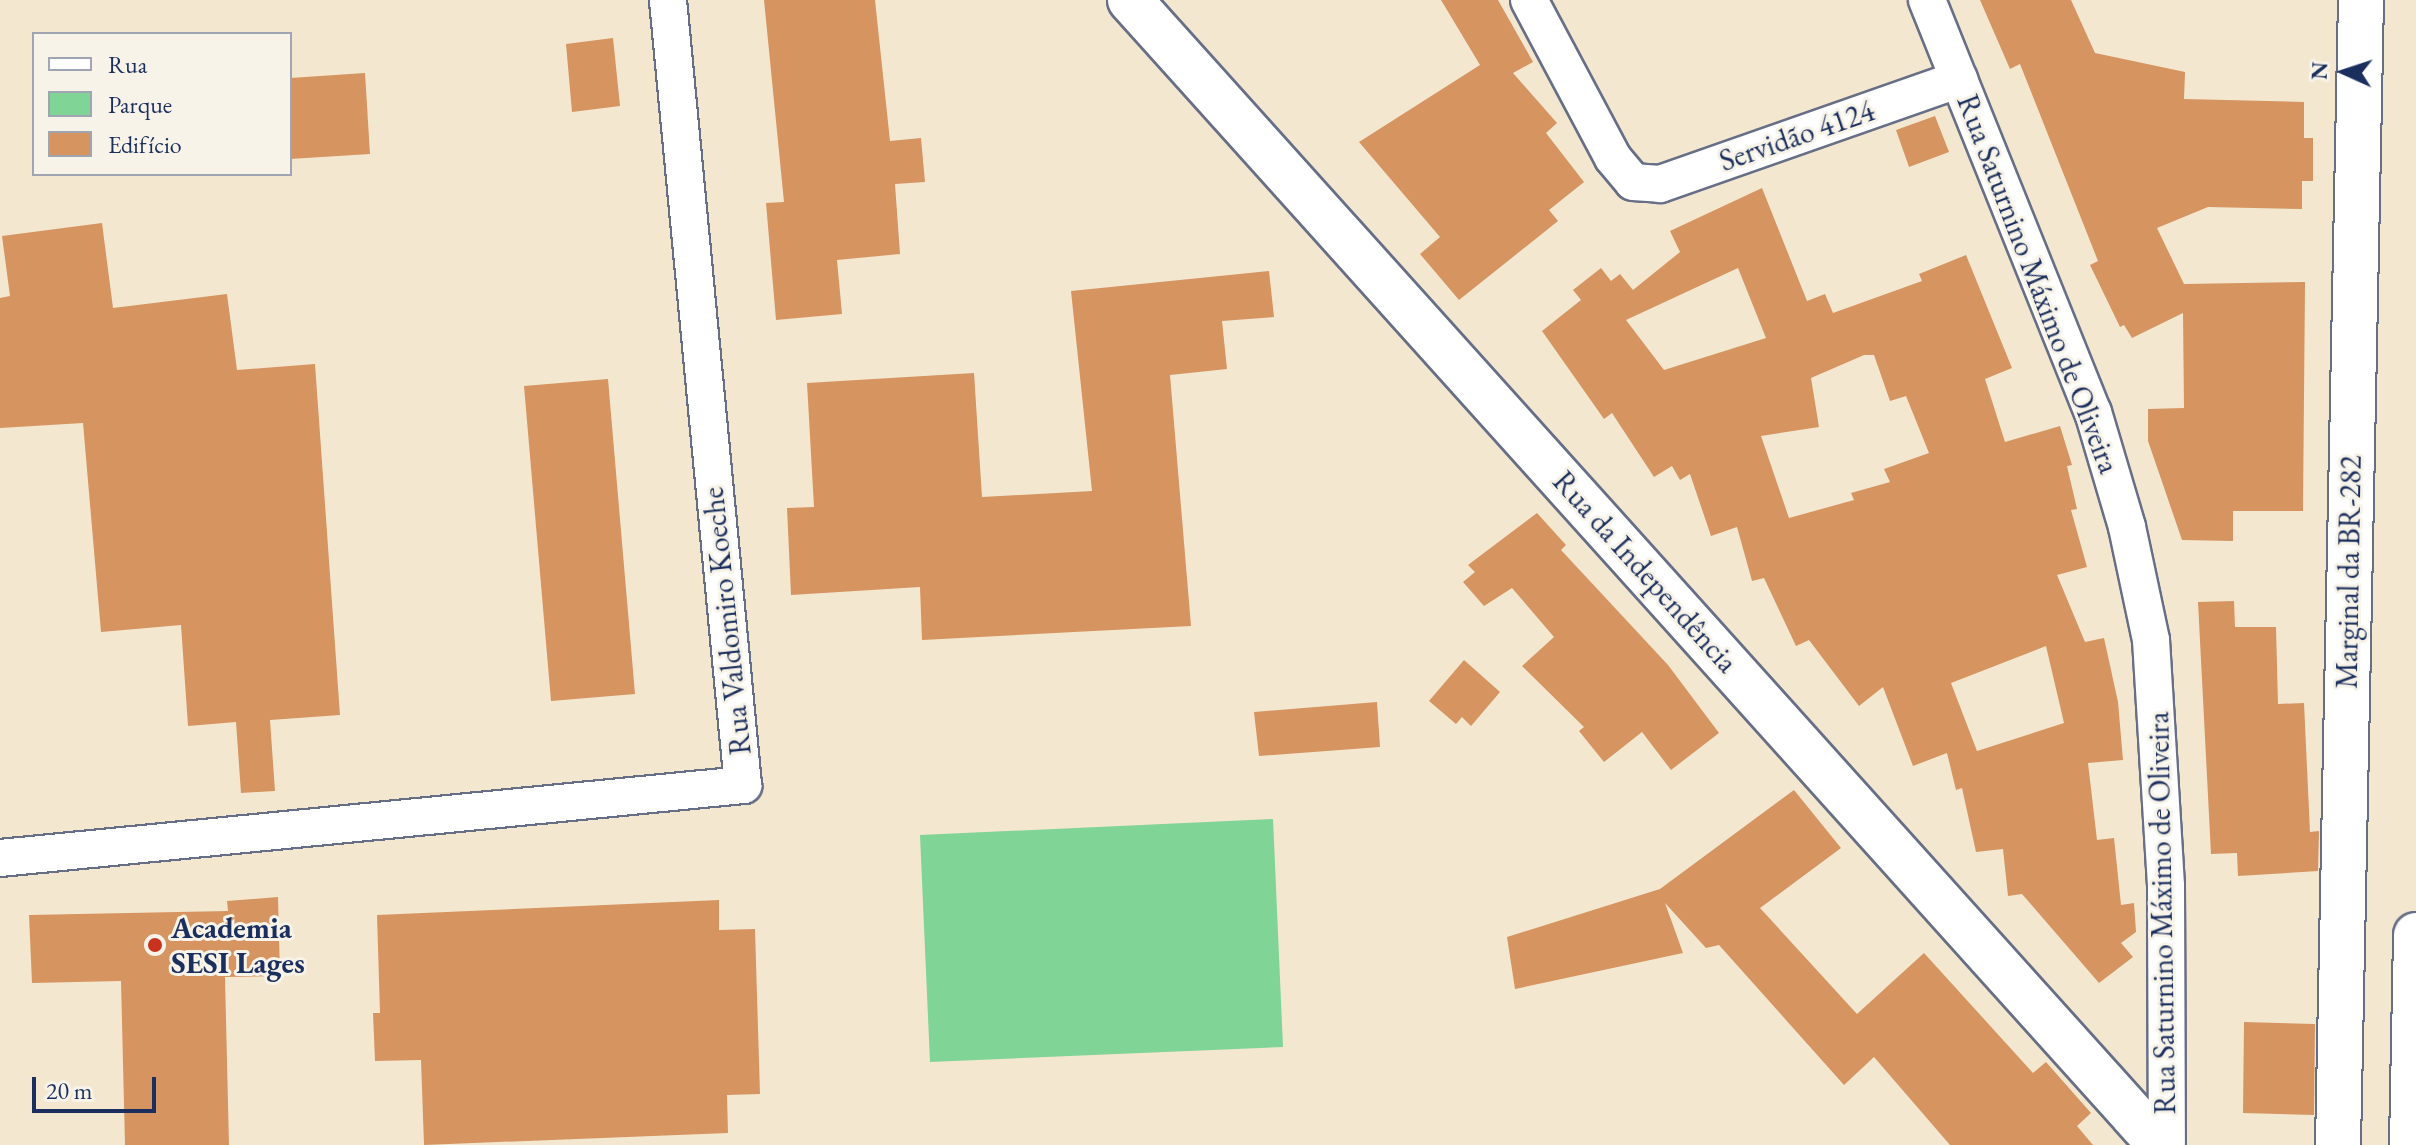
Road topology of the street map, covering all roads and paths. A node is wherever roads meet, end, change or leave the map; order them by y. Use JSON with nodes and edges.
{"nodes":[{"id":1,"x":668,"y":0,"type":"edge"},
{"id":2,"x":1130,"y":0,"type":"edge"},
{"id":3,"x":1529,"y":0,"type":"edge"},
{"id":4,"x":1927,"y":0,"type":"edge"},
{"id":5,"x":2361,"y":0,"type":"edge"},
{"id":6,"x":1959,"y":79,"type":"junction"},
{"id":7,"x":0,"y":858,"type":"edge"},
{"id":8,"x":2416,"y":935,"type":"edge"},
{"id":9,"x":2160,"y":1145,"type":"edge"},
{"id":10,"x":2167,"y":1145,"type":"edge"},
{"id":11,"x":2338,"y":1145,"type":"edge"},
{"id":12,"x":2412,"y":1145,"type":"edge"}],
"edges":[{"from":1,"to":7,"type":"street","name":"Rua Valdomiro Koeche"},
{"from":2,"to":9,"type":"main road","name":"Rua da Independência"},
{"from":3,"to":6,"type":"street","name":"Servidão 4124"},
{"from":4,"to":6,"type":"street","name":"Rua Saturnino Máximo de Oliveira"},
{"from":5,"to":11,"type":"main road","name":"Marginal da BR-282"},
{"from":6,"to":10,"type":"street","name":"Rua Saturnino Máximo de Oliveira"},
{"from":8,"to":12,"type":"main road"}]}
